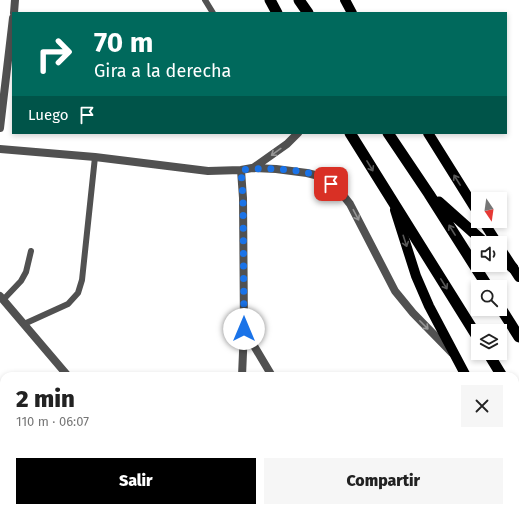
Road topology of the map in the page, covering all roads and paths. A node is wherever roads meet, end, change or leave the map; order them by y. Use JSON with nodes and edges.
{"nodes":[{"id":1,"x":15,"y":0,"type":"edge"},
{"id":2,"x":205,"y":0,"type":"edge"},
{"id":3,"x":270,"y":0,"type":"edge"},
{"id":4,"x":299,"y":0,"type":"edge"},
{"id":5,"x":345,"y":0,"type":"edge"},
{"id":6,"x":14,"y":12,"type":"edge"},
{"id":7,"x":212,"y":12,"type":"edge"},
{"id":8,"x":276,"y":12,"type":"edge"},
{"id":9,"x":307,"y":12,"type":"edge"},
{"id":10,"x":351,"y":12,"type":"edge"},
{"id":11,"x":12,"y":26,"type":"edge"},
{"id":12,"x":0,"y":128,"type":"edge"},
{"id":13,"x":297,"y":134,"type":"edge"},
{"id":14,"x":351,"y":134,"type":"edge"},
{"id":15,"x":389,"y":134,"type":"edge"},
{"id":16,"x":429,"y":134,"type":"edge"},
{"id":17,"x":0,"y":149,"type":"edge"},
{"id":18,"x":95,"y":157,"type":"junction"},
{"id":19,"x":252,"y":168,"type":"junction"},
{"id":20,"x":241,"y":170,"type":"junction"},
{"id":21,"x":429,"y":194,"type":"junction"},
{"id":22,"x":471,"y":202,"type":"edge"},
{"id":23,"x":393,"y":204,"type":"junction"},
{"id":24,"x":477,"y":236,"type":"edge"},
{"id":25,"x":31,"y":251,"type":"dead end"},
{"id":26,"x":507,"y":259,"type":"edge"},
{"id":27,"x":507,"y":263,"type":"edge"},
{"id":28,"x":516,"y":273,"type":"edge"},
{"id":29,"x":484,"y":280,"type":"edge"},
{"id":30,"x":2,"y":298,"type":"edge"},
{"id":31,"x":506,"y":316,"type":"edge"},
{"id":32,"x":24,"y":324,"type":"junction"},
{"id":33,"x":471,"y":327,"type":"edge"},
{"id":34,"x":244,"y":329,"type":"junction"},
{"id":35,"x":519,"y":337,"type":"edge"},
{"id":36,"x":454,"y":355,"type":"junction"},
{"id":37,"x":492,"y":360,"type":"edge"},
{"id":38,"x":65,"y":372,"type":"edge"},
{"id":39,"x":242,"y":372,"type":"edge"},
{"id":40,"x":270,"y":372,"type":"edge"},
{"id":41,"x":464,"y":372,"type":"edge"},
{"id":42,"x":500,"y":372,"type":"edge"}],
"edges":[{"from":1,"to":6,"type":"street"},
{"from":2,"to":7,"type":"lane"},
{"from":3,"to":8,"type":"highway"},
{"from":4,"to":9,"type":"highway"},
{"from":5,"to":10,"type":"main road"},
{"from":11,"to":12,"type":"street"},
{"from":13,"to":19,"type":"street","one_way":true},
{"from":14,"to":23,"type":"highway","one_way":true},
{"from":15,"to":21,"type":"highway"},
{"from":22,"to":16,"type":"main road","one_way":true},
{"from":17,"to":18,"type":"street"},
{"from":18,"to":20,"type":"street"},
{"from":18,"to":32,"type":"lane"},
{"from":19,"to":20,"type":"street"},
{"from":19,"to":36,"type":"street","one_way":true},
{"from":20,"to":34,"type":"street"},
{"from":21,"to":24,"type":"highway"},
{"from":29,"to":21,"type":"highway","one_way":true},
{"from":23,"to":33,"type":"highway","one_way":true},
{"from":23,"to":36,"type":"main road","one_way":true},
{"from":25,"to":30,"type":"lane"},
{"from":26,"to":28,"type":"main road"},
{"from":27,"to":28,"type":"highway"},
{"from":30,"to":32,"type":"street"},
{"from":31,"to":35,"type":"highway"},
{"from":32,"to":38,"type":"street"},
{"from":34,"to":39,"type":"street"},
{"from":34,"to":40,"type":"street"},
{"from":36,"to":41,"type":"main road"},
{"from":37,"to":42,"type":"highway"}]}
